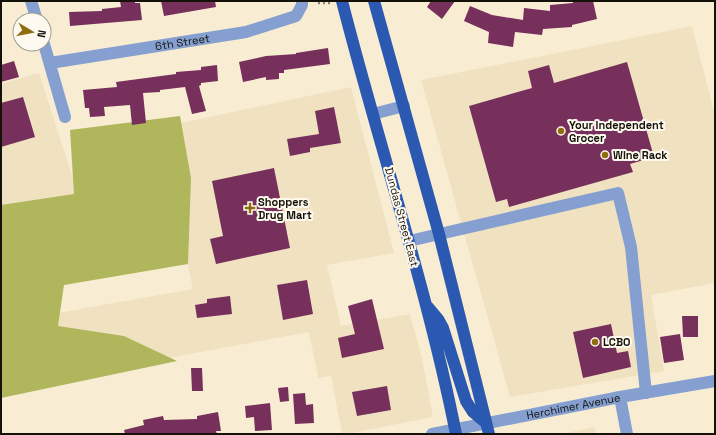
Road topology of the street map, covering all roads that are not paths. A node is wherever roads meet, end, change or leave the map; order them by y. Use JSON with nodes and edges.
{"nodes":[{"id":1,"x":31,"y":1,"type":"edge"},
{"id":2,"x":302,"y":1,"type":"edge"},
{"id":3,"x":342,"y":1,"type":"edge"},
{"id":4,"x":374,"y":1,"type":"edge"},
{"id":5,"x":34,"y":12,"type":"edge"},
{"id":6,"x":47,"y":52,"type":"edge"},
{"id":7,"x":50,"y":63,"type":"junction"},
{"id":8,"x":404,"y":106,"type":"junction"},
{"id":9,"x":374,"y":114,"type":"junction"},
{"id":10,"x":65,"y":117,"type":"dead end"},
{"id":11,"x":439,"y":234,"type":"junction"},
{"id":12,"x":409,"y":241,"type":"junction"},
{"id":13,"x":426,"y":304,"type":"junction"},
{"id":14,"x":715,"y":381,"type":"edge"},
{"id":15,"x":646,"y":393,"type":"junction"},
{"id":16,"x":620,"y":397,"type":"junction"},
{"id":17,"x":488,"y":429,"type":"edge"},
{"id":18,"x":458,"y":432,"type":"edge"},
{"id":19,"x":432,"y":434,"type":"edge"},
{"id":20,"x":627,"y":434,"type":"edge"}],
"edges":[{"from":1,"to":5,"type":"street"},
{"from":2,"to":7,"type":"street","name":"6th Street"},
{"from":3,"to":9,"type":"main road","name":"Dundas Street East"},
{"from":4,"to":8,"type":"main road"},
{"from":6,"to":7,"type":"street"},
{"from":7,"to":10,"type":"street"},
{"from":8,"to":9,"type":"street"},
{"from":8,"to":11,"type":"main road"},
{"from":9,"to":12,"type":"main road","name":"Dundas Street East"},
{"from":11,"to":12,"type":"street"},
{"from":11,"to":15,"type":"street"},
{"from":11,"to":17,"type":"main road"},
{"from":12,"to":13,"type":"main road","name":"Dundas Street East"},
{"from":13,"to":17,"type":"main road"},
{"from":13,"to":18,"type":"main road","name":"Dundas Street East"},
{"from":14,"to":15,"type":"street","name":"Herchimer Avenue"},
{"from":15,"to":16,"type":"street","name":"Herchimer Avenue"},
{"from":16,"to":17,"type":"street","name":"Herchimer Avenue"},
{"from":16,"to":20,"type":"street"},
{"from":17,"to":18,"type":"street","name":"Herchimer Avenue"},
{"from":18,"to":19,"type":"street","name":"Herchimer Avenue"}]}
